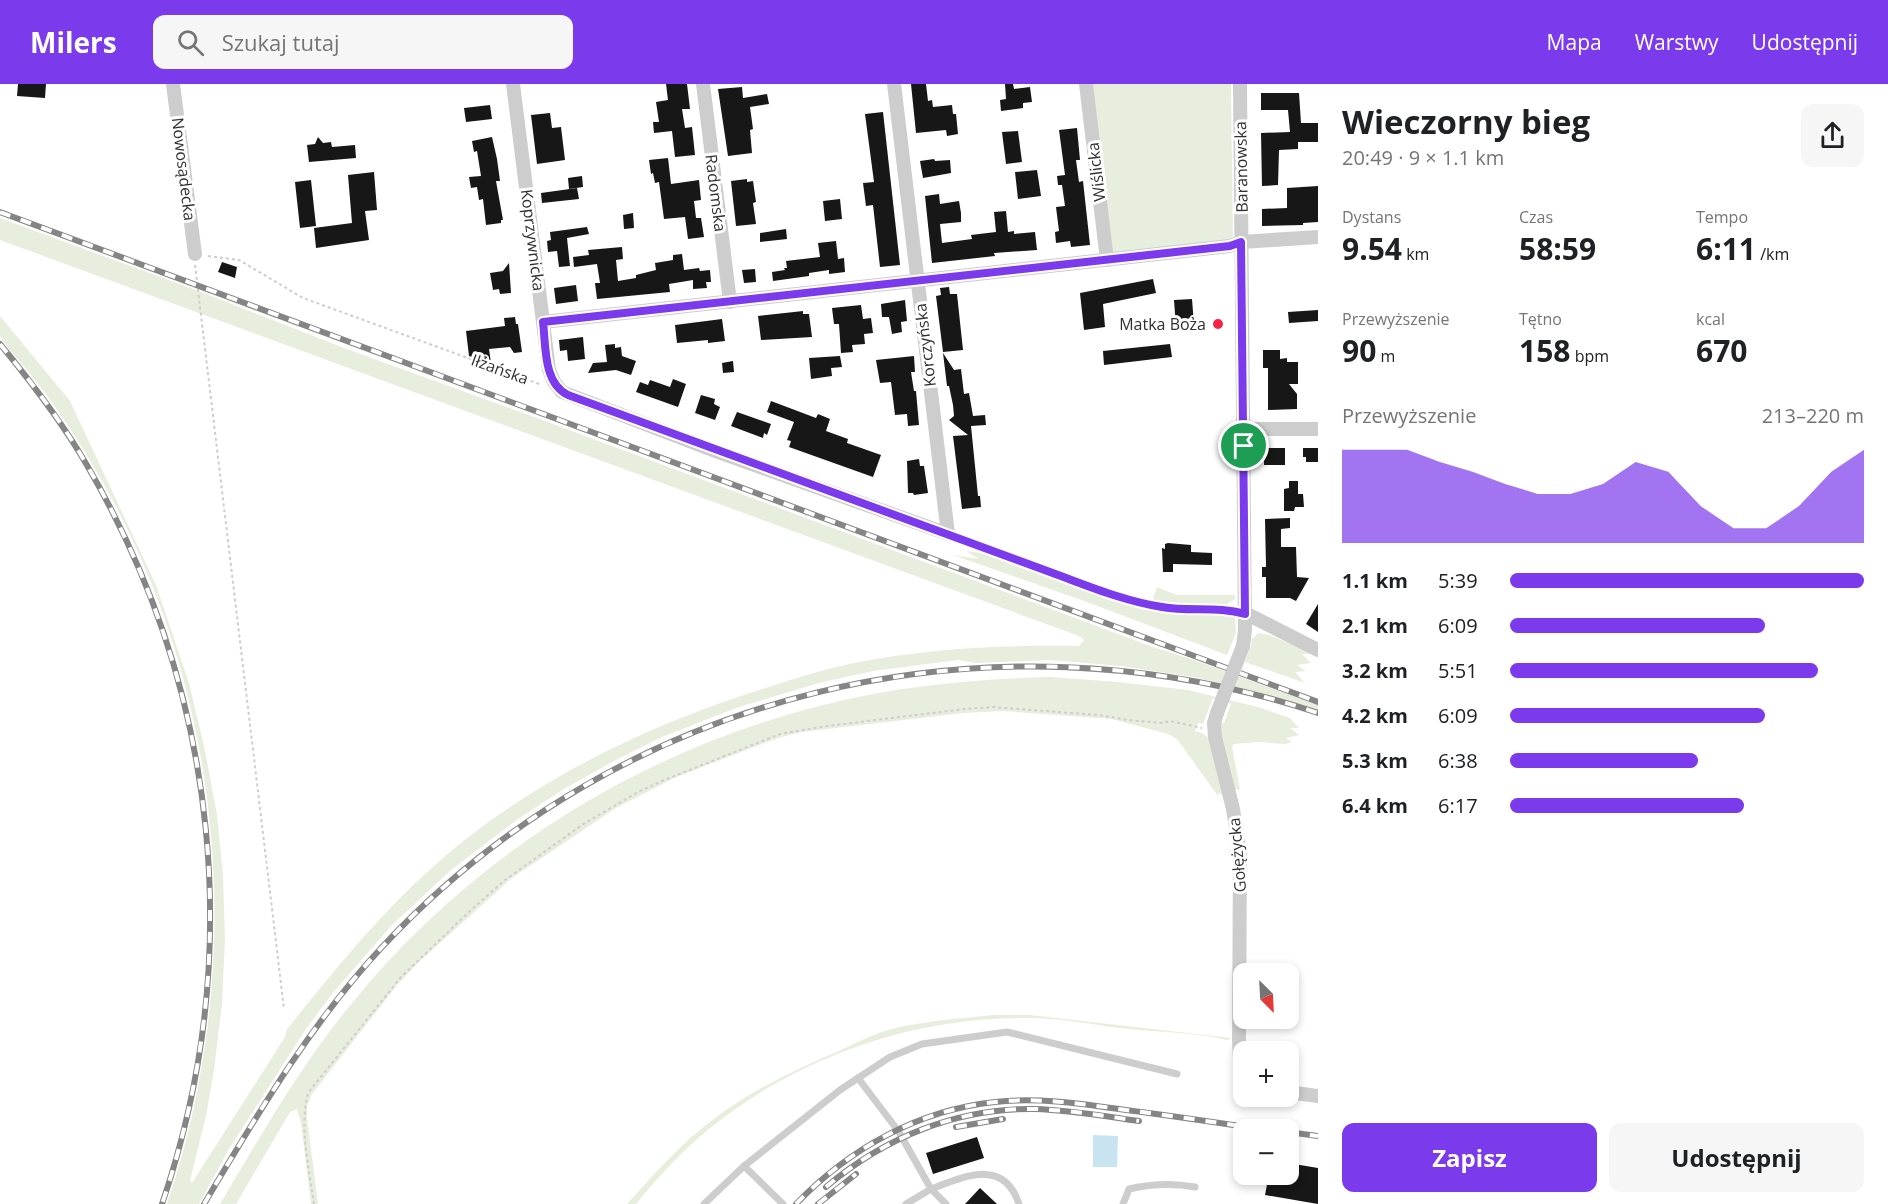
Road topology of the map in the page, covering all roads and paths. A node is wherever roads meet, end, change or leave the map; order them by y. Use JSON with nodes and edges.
{"nodes":[{"id":1,"x":173,"y":84,"type":"edge"},
{"id":2,"x":513,"y":84,"type":"edge"},
{"id":3,"x":703,"y":84,"type":"edge"},
{"id":4,"x":894,"y":84,"type":"edge"},
{"id":5,"x":1086,"y":84,"type":"edge"},
{"id":6,"x":1240,"y":84,"type":"edge"},
{"id":7,"x":1318,"y":237,"type":"edge"},
{"id":8,"x":1241,"y":242,"type":"junction"},
{"id":9,"x":195,"y":254,"type":"junction"},
{"id":10,"x":1107,"y":260,"type":"junction"},
{"id":11,"x":918,"y":281,"type":"junction"},
{"id":12,"x":730,"y":302,"type":"junction"},
{"id":13,"x":543,"y":322,"type":"junction"},
{"id":14,"x":562,"y":392,"type":"junction"},
{"id":15,"x":1244,"y":429,"type":"junction"},
{"id":16,"x":1318,"y":429,"type":"edge"},
{"id":17,"x":948,"y":534,"type":"junction"},
{"id":18,"x":1245,"y":614,"type":"junction"},
{"id":19,"x":1243,"y":646,"type":"joint"},
{"id":20,"x":1318,"y":650,"type":"edge"},
{"id":21,"x":1214,"y":729,"type":"junction"},
{"id":22,"x":284,"y":1009,"type":"dead end"},
{"id":23,"x":1239,"y":1041,"type":"edge"},
{"id":24,"x":1177,"y":1074,"type":"dead end"},
{"id":25,"x":858,"y":1078,"type":"junction"},
{"id":26,"x":1299,"y":1093,"type":"edge"},
{"id":27,"x":1318,"y":1096,"type":"edge"},
{"id":28,"x":744,"y":1166,"type":"junction"},
{"id":29,"x":1195,"y":1187,"type":"dead end"},
{"id":30,"x":931,"y":1189,"type":"junction"},
{"id":31,"x":314,"y":1204,"type":"edge"},
{"id":32,"x":704,"y":1204,"type":"edge"},
{"id":33,"x":783,"y":1204,"type":"edge"},
{"id":34,"x":906,"y":1204,"type":"edge"},
{"id":35,"x":946,"y":1204,"type":"edge"},
{"id":36,"x":1019,"y":1204,"type":"edge"},
{"id":37,"x":1123,"y":1204,"type":"edge"}],
"edges":[{"from":1,"to":9,"type":"street","name":"Nowosądecka"},
{"from":2,"to":13,"type":"street","name":"Koprzywnicka"},
{"from":3,"to":12,"type":"street","name":"Radomska"},
{"from":4,"to":11,"type":"street","name":"Korczyńska"},
{"from":5,"to":10,"type":"street","name":"Wiślicka"},
{"from":6,"to":8,"type":"street","name":"Baranowska"},
{"from":7,"to":8,"type":"street"},
{"from":8,"to":10,"type":"street"},
{"from":8,"to":15,"type":"street","name":"Baranowska"},
{"from":9,"to":14,"type":"path","name":"Iłżańska"},
{"from":9,"to":22,"type":"path"},
{"from":10,"to":11,"type":"street"},
{"from":11,"to":12,"type":"street"},
{"from":11,"to":17,"type":"street","name":"Korczyńska"},
{"from":12,"to":13,"type":"street"},
{"from":13,"to":14,"type":"street","name":"Koprzywnicka"},
{"from":14,"to":17,"type":"street"},
{"from":15,"to":16,"type":"street"},
{"from":15,"to":18,"type":"street","name":"Baranowska"},
{"from":17,"to":18,"type":"path"},
{"from":18,"to":19,"type":"street","name":"Baranowska"},
{"from":18,"to":20,"type":"street"},
{"from":19,"to":21,"type":"street","name":"Gołężycka","bridge":true},
{"from":21,"to":23,"type":"street","name":"Gołężycka"},
{"from":21,"to":31,"type":"path"},
{"from":24,"to":25,"type":"lane"},
{"from":25,"to":28,"type":"lane"},
{"from":25,"to":30,"type":"lane"},
{"from":26,"to":27,"type":"street"},
{"from":28,"to":32,"type":"lane"},
{"from":28,"to":33,"type":"lane"},
{"from":29,"to":37,"type":"lane"},
{"from":30,"to":34,"type":"lane"},
{"from":30,"to":35,"type":"lane"},
{"from":30,"to":36,"type":"lane"}]}
